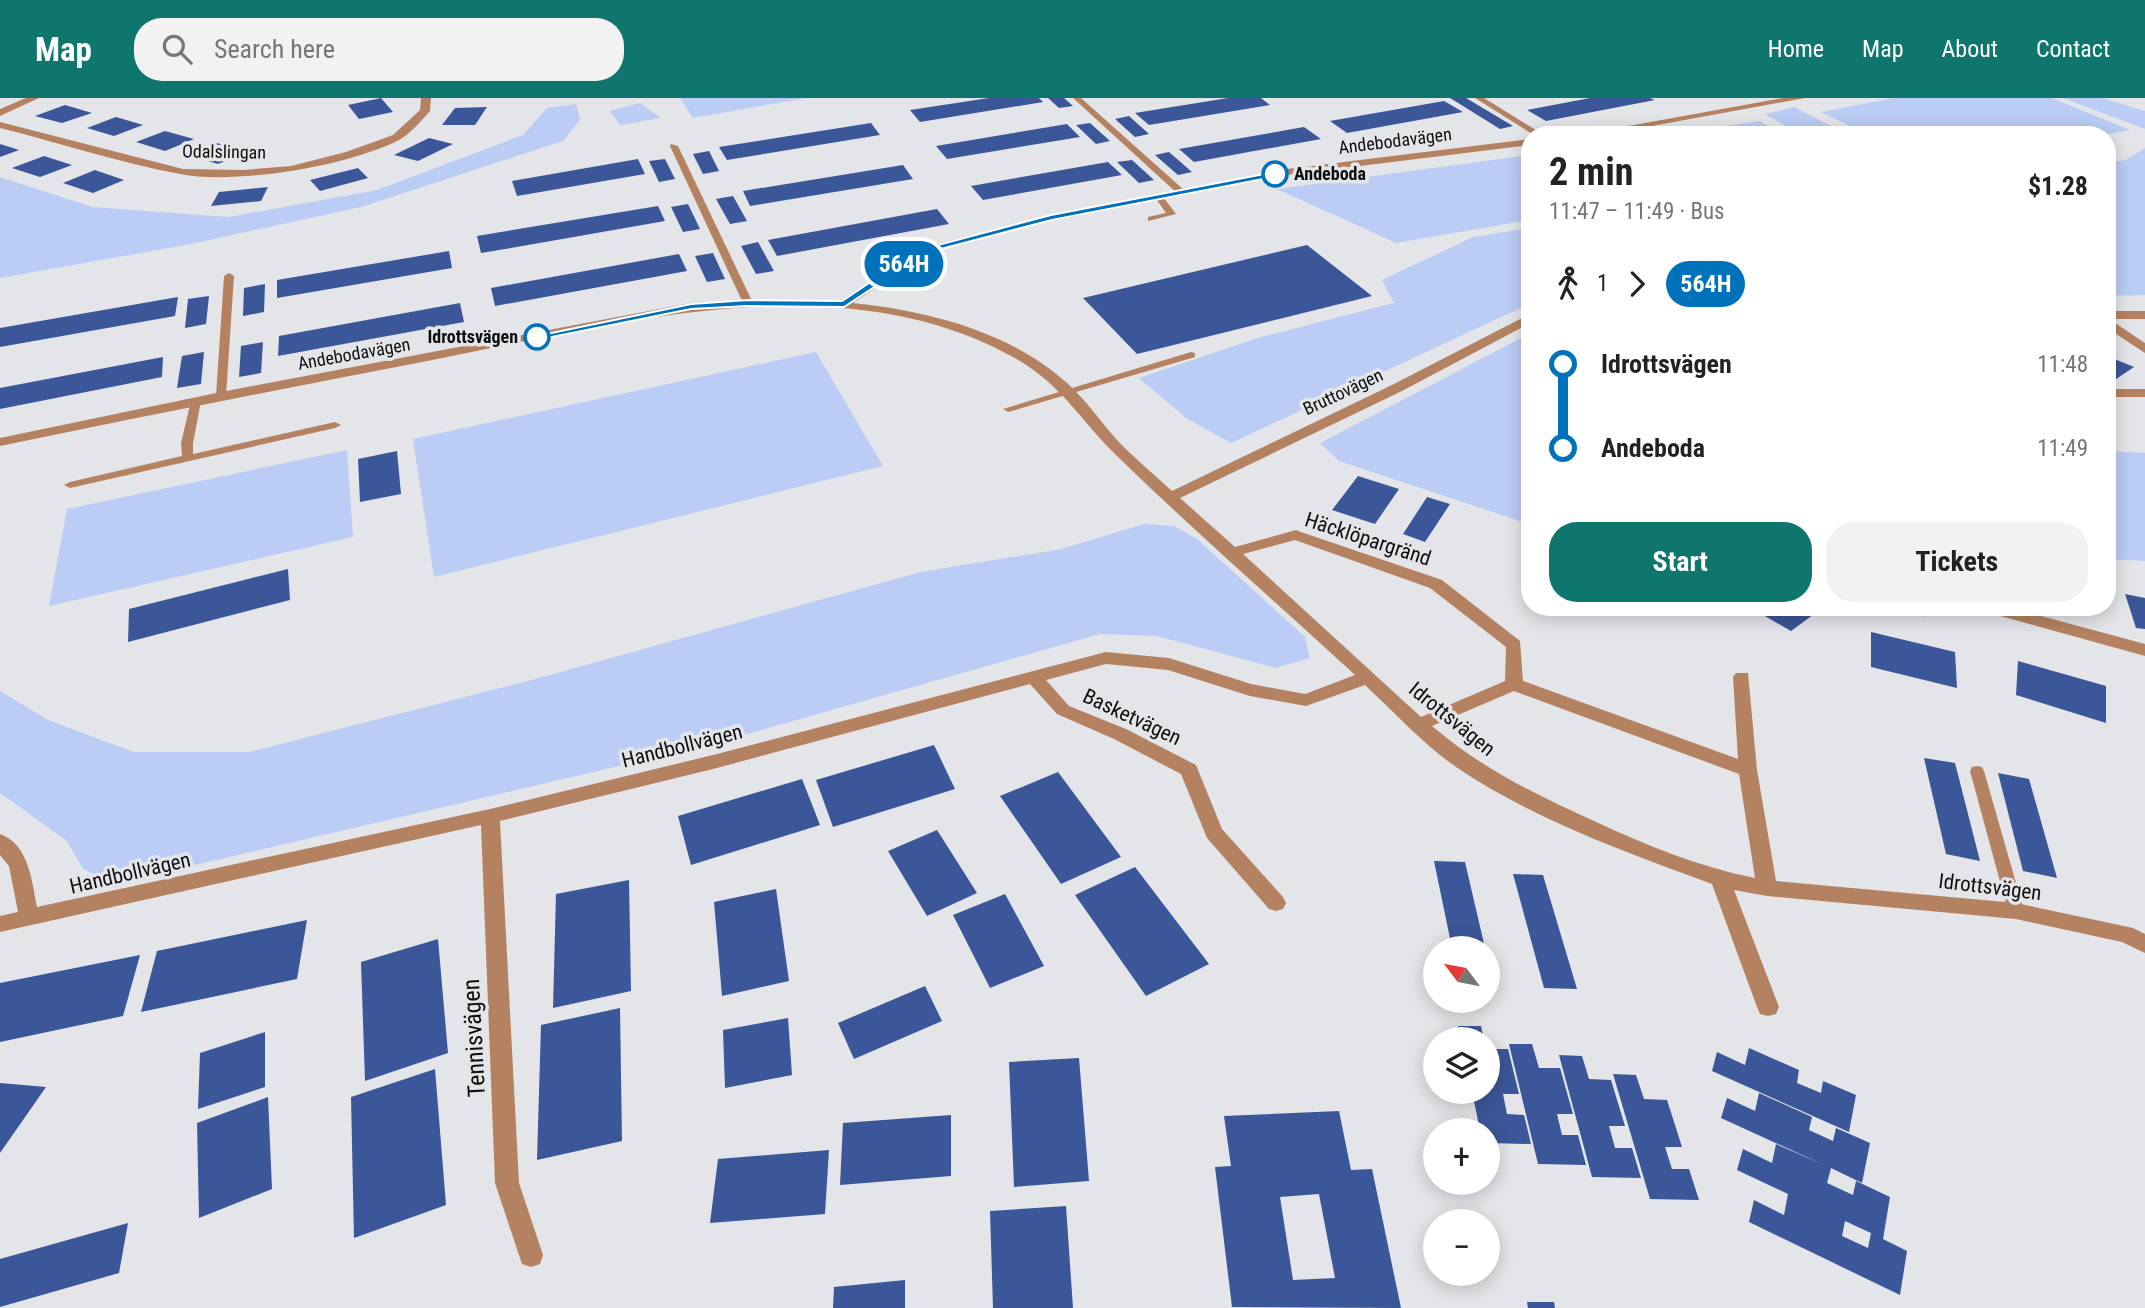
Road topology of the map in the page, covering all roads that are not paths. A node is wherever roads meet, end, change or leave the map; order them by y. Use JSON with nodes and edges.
{"nodes":[{"id":1,"x":34,"y":98,"type":"edge"},
{"id":2,"x":426,"y":98,"type":"edge"},
{"id":3,"x":1077,"y":98,"type":"edge"},
{"id":4,"x":1479,"y":98,"type":"edge"},
{"id":5,"x":1800,"y":98,"type":"edge"},
{"id":6,"x":0,"y":113,"type":"edge"},
{"id":7,"x":0,"y":125,"type":"edge"},
{"id":8,"x":1525,"y":126,"type":"edge"},
{"id":9,"x":1637,"y":126,"type":"edge"},
{"id":10,"x":1521,"y":143,"type":"edge"},
{"id":11,"x":674,"y":146,"type":"dead end"},
{"id":12,"x":1181,"y":192,"type":"junction"},
{"id":13,"x":1158,"y":196,"type":"junction"},
{"id":14,"x":1151,"y":219,"type":"dead end"},
{"id":15,"x":229,"y":276,"type":"dead end"},
{"id":16,"x":748,"y":303,"type":"junction"},
{"id":17,"x":844,"y":304,"type":"junction"},
{"id":18,"x":2145,"y":314,"type":"edge"},
{"id":19,"x":2116,"y":315,"type":"edge"},
{"id":20,"x":1521,"y":323,"type":"edge"},
{"id":21,"x":2116,"y":328,"type":"edge"},
{"id":22,"x":2145,"y":349,"type":"edge"},
{"id":23,"x":1191,"y":355,"type":"dead end"},
{"id":24,"x":1070,"y":393,"type":"junction"},
{"id":25,"x":2116,"y":393,"type":"edge"},
{"id":26,"x":2145,"y":393,"type":"edge"},
{"id":27,"x":222,"y":396,"type":"junction"},
{"id":28,"x":196,"y":401,"type":"junction"},
{"id":29,"x":1008,"y":410,"type":"dead end"},
{"id":30,"x":335,"y":425,"type":"dead end"},
{"id":31,"x":0,"y":442,"type":"edge"},
{"id":32,"x":188,"y":458,"type":"junction"},
{"id":33,"x":70,"y":485,"type":"dead end"},
{"id":34,"x":1171,"y":497,"type":"junction"},
{"id":35,"x":1234,"y":552,"type":"junction"},
{"id":36,"x":2021,"y":616,"type":"edge"},
{"id":37,"x":2145,"y":650,"type":"edge"},
{"id":38,"x":1034,"y":677,"type":"junction"},
{"id":39,"x":1368,"y":677,"type":"junction"},
{"id":40,"x":1742,"y":677,"type":"dead end"},
{"id":41,"x":1514,"y":684,"type":"junction"},
{"id":42,"x":1419,"y":725,"type":"junction"},
{"id":43,"x":1748,"y":770,"type":"junction"},
{"id":44,"x":1977,"y":771,"type":"dead end"},
{"id":45,"x":490,"y":816,"type":"junction"},
{"id":46,"x":0,"y":842,"type":"edge"},
{"id":47,"x":1720,"y":879,"type":"junction"},
{"id":48,"x":1767,"y":888,"type":"junction"},
{"id":49,"x":1276,"y":903,"type":"dead end"},
{"id":50,"x":2016,"y":911,"type":"junction"},
{"id":51,"x":29,"y":918,"type":"junction"},
{"id":52,"x":0,"y":924,"type":"edge"},
{"id":53,"x":2145,"y":944,"type":"edge"},
{"id":54,"x":1768,"y":1007,"type":"dead end"},
{"id":55,"x":531,"y":1255,"type":"dead end"}],
"edges":[{"from":1,"to":6,"type":"street"},
{"from":2,"to":7,"type":"street","name":"Odalslingan"},
{"from":3,"to":12,"type":"lane"},
{"from":4,"to":8,"type":"lane"},
{"from":5,"to":9,"type":"street"},
{"from":10,"to":12,"type":"street","name":"Andebodavägen"},
{"from":11,"to":16,"type":"lane"},
{"from":12,"to":13,"type":"street","name":"Andebodavägen"},
{"from":13,"to":14,"type":"lane"},
{"from":13,"to":17,"type":"street","name":"Andebodavägen"},
{"from":15,"to":27,"type":"lane"},
{"from":16,"to":17,"type":"street","name":"Andebodavägen"},
{"from":16,"to":27,"type":"street","name":"Andebodavägen"},
{"from":17,"to":24,"type":"street","name":"Idrottsvägen"},
{"from":18,"to":19,"type":"street"},
{"from":20,"to":34,"type":"street","name":"Bruttovägen"},
{"from":21,"to":22,"type":"street"},
{"from":23,"to":24,"type":"lane"},
{"from":24,"to":29,"type":"lane"},
{"from":24,"to":34,"type":"street","name":"Idrottsvägen"},
{"from":25,"to":26,"type":"street"},
{"from":27,"to":28,"type":"street","name":"Andebodavägen"},
{"from":28,"to":31,"type":"street","name":"Andebodavägen"},
{"from":28,"to":32,"type":"lane"},
{"from":30,"to":32,"type":"lane"},
{"from":32,"to":33,"type":"lane"},
{"from":34,"to":35,"type":"street","name":"Idrottsvägen"},
{"from":35,"to":39,"type":"street","name":"Idrottsvägen"},
{"from":35,"to":41,"type":"street","name":"Häcklöpargränd"},
{"from":36,"to":37,"type":"street"},
{"from":38,"to":39,"type":"street","name":"Handbollvägen"},
{"from":38,"to":45,"type":"street","name":"Handbollvägen"},
{"from":38,"to":49,"type":"street","name":"Basketvägen"},
{"from":39,"to":42,"type":"street","name":"Idrottsvägen"},
{"from":40,"to":43,"type":"street"},
{"from":41,"to":42,"type":"street"},
{"from":41,"to":43,"type":"street"},
{"from":42,"to":47,"type":"street","name":"Idrottsvägen"},
{"from":43,"to":48,"type":"street"},
{"from":44,"to":50,"type":"lane"},
{"from":45,"to":51,"type":"street","name":"Handbollvägen"},
{"from":45,"to":55,"type":"street","name":"Tennisvägen"},
{"from":46,"to":51,"type":"street"},
{"from":47,"to":48,"type":"street","name":"Idrottsvägen"},
{"from":47,"to":54,"type":"street"},
{"from":48,"to":50,"type":"street","name":"Idrottsvägen"},
{"from":50,"to":53,"type":"street","name":"Idrottsvägen"},
{"from":51,"to":52,"type":"street","name":"Handbollvägen"}]}
